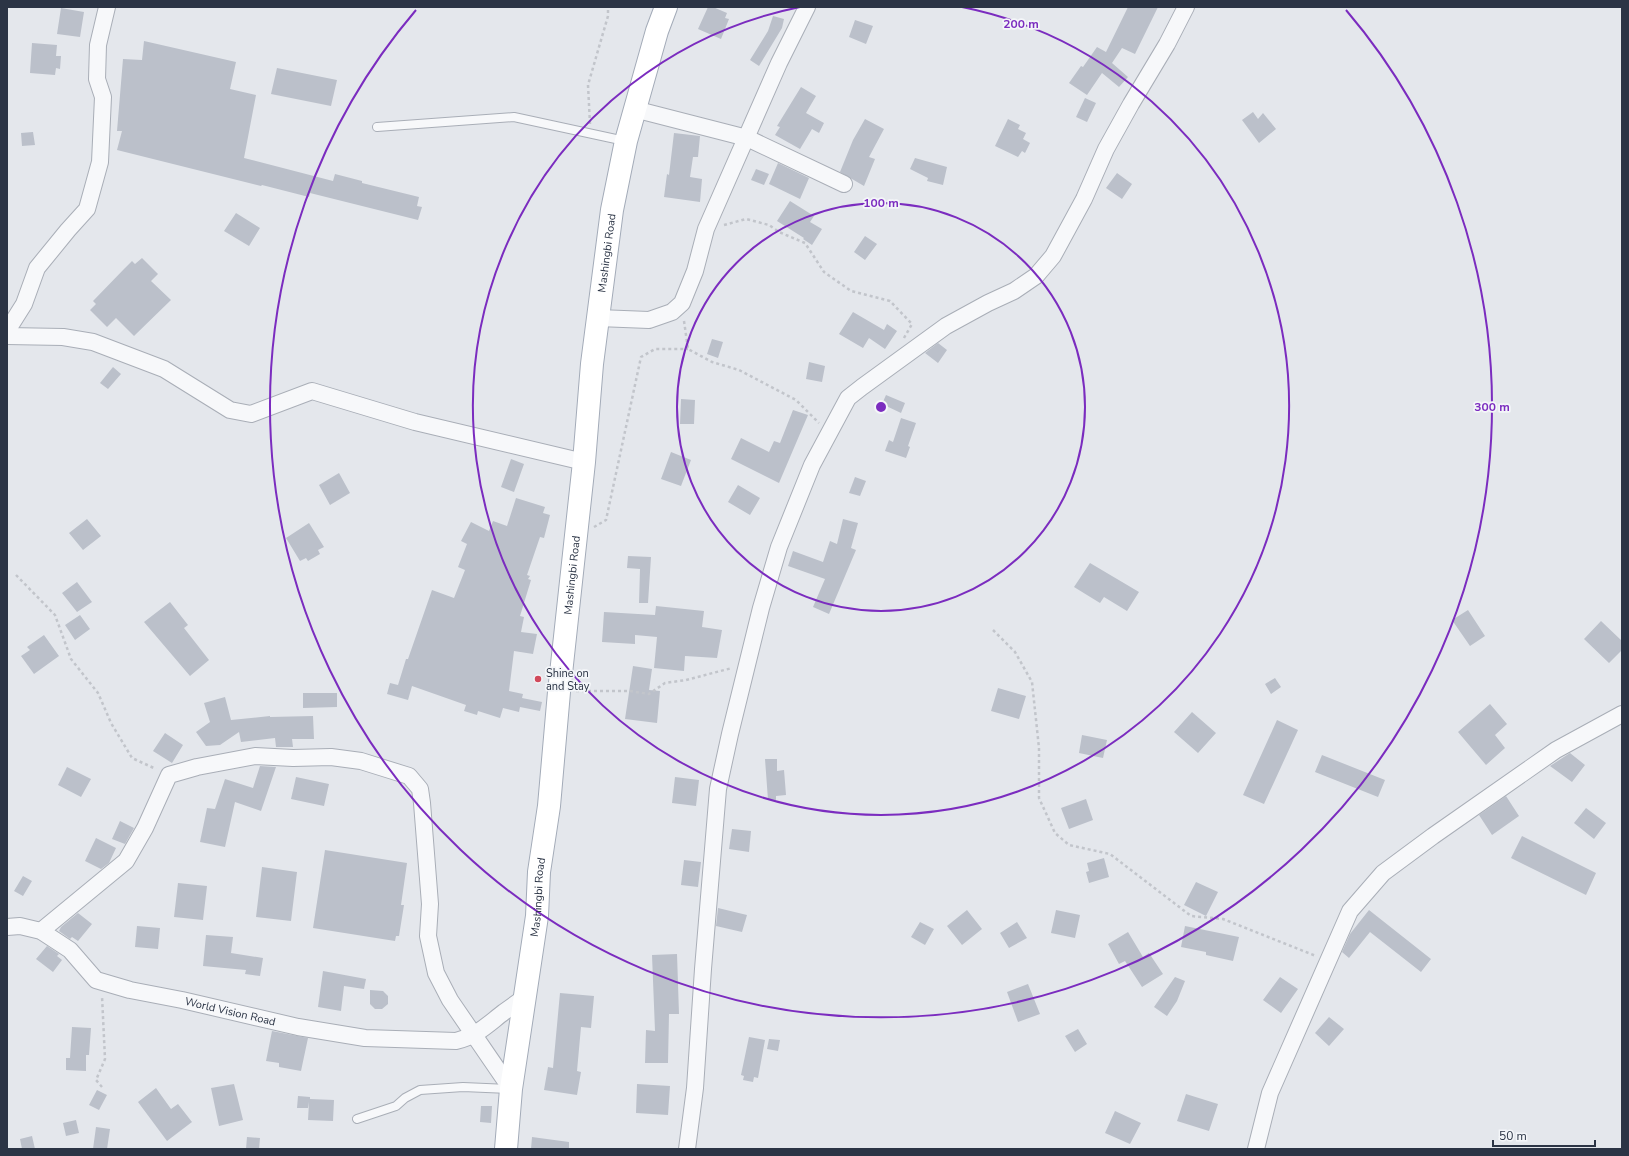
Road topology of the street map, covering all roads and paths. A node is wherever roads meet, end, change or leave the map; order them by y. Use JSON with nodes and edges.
{"nodes":[{"id":1,"x":107,"y":7,"type":"edge"},
{"id":2,"x":608,"y":7,"type":"edge"},
{"id":3,"x":666,"y":7,"type":"edge"},
{"id":4,"x":807,"y":7,"type":"edge"},
{"id":5,"x":1186,"y":7,"type":"edge"},
{"id":6,"x":634,"y":109,"type":"junction"},
{"id":7,"x":376,"y":127,"type":"dead end"},
{"id":8,"x":591,"y":134,"type":"junction"},
{"id":9,"x":747,"y":138,"type":"junction"},
{"id":10,"x":626,"y":142,"type":"junction"},
{"id":11,"x":844,"y":184,"type":"dead end"},
{"id":12,"x":706,"y":229,"type":"junction"},
{"id":13,"x":682,"y":303,"type":"junction"},
{"id":14,"x":598,"y":318,"type":"junction"},
{"id":15,"x":7,"y":331,"type":"edge"},
{"id":16,"x":7,"y":336,"type":"edge"},
{"id":17,"x":688,"y":349,"type":"junction"},
{"id":18,"x":893,"y":365,"type":"junction"},
{"id":19,"x":829,"y":432,"type":"junction"},
{"id":20,"x":584,"y":462,"type":"junction"},
{"id":21,"x":577,"y":536,"type":"junction"},
{"id":22,"x":16,"y":575,"type":"dead end"},
{"id":23,"x":993,"y":630,"type":"dead end"},
{"id":24,"x":748,"y":663,"type":"junction"},
{"id":25,"x":559,"y":692,"type":"junction"},
{"id":26,"x":1622,"y":714,"type":"edge"},
{"id":27,"x":169,"y":775,"type":"junction"},
{"id":28,"x":7,"y":927,"type":"edge"},
{"id":29,"x":41,"y":931,"type":"junction"},
{"id":30,"x":1327,"y":961,"type":"junction"},
{"id":31,"x":96,"y":980,"type":"junction"},
{"id":32,"x":525,"y":998,"type":"junction"},
{"id":33,"x":474,"y":1036,"type":"junction"},
{"id":34,"x":102,"y":1087,"type":"dead end"},
{"id":35,"x":511,"y":1089,"type":"junction"},
{"id":36,"x":357,"y":1119,"type":"dead end"},
{"id":37,"x":506,"y":1149,"type":"edge"},
{"id":38,"x":688,"y":1149,"type":"edge"},
{"id":39,"x":1256,"y":1149,"type":"edge"}],
"edges":[{"from":1,"to":15,"type":"street"},
{"from":2,"to":8,"type":"path"},
{"from":3,"to":6,"type":"main road","name":"Mashingbi Road"},
{"from":4,"to":9,"type":"street"},
{"from":5,"to":18,"type":"street"},
{"from":6,"to":9,"type":"street"},
{"from":6,"to":10,"type":"main road","name":"Mashingbi Road"},
{"from":7,"to":8,"type":"lane"},
{"from":8,"to":10,"type":"lane"},
{"from":9,"to":11,"type":"street"},
{"from":9,"to":12,"type":"street"},
{"from":10,"to":14,"type":"main road","name":"Mashingbi Road"},
{"from":12,"to":13,"type":"street"},
{"from":12,"to":18,"type":"path"},
{"from":13,"to":14,"type":"street"},
{"from":13,"to":17,"type":"path"},
{"from":14,"to":20,"type":"main road","name":"Mashingbi Road"},
{"from":16,"to":20,"type":"street"},
{"from":17,"to":19,"type":"path"},
{"from":17,"to":21,"type":"path"},
{"from":18,"to":19,"type":"street"},
{"from":19,"to":24,"type":"street"},
{"from":20,"to":21,"type":"main road","name":"Mashingbi Road"},
{"from":21,"to":25,"type":"main road","name":"Mashingbi Road"},
{"from":22,"to":27,"type":"path"},
{"from":23,"to":30,"type":"path"},
{"from":24,"to":25,"type":"path"},
{"from":24,"to":38,"type":"street"},
{"from":25,"to":32,"type":"main road","name":"Mashingbi Road"},
{"from":26,"to":30,"type":"street"},
{"from":27,"to":29,"type":"street"},
{"from":27,"to":33,"type":"street"},
{"from":28,"to":29,"type":"street"},
{"from":29,"to":31,"type":"street"},
{"from":30,"to":39,"type":"street"},
{"from":31,"to":33,"type":"street","name":"World Vision Road"},
{"from":31,"to":34,"type":"path"},
{"from":32,"to":33,"type":"street"},
{"from":32,"to":35,"type":"main road","name":"Mashingbi Road"},
{"from":33,"to":35,"type":"street"},
{"from":35,"to":36,"type":"lane"},
{"from":35,"to":37,"type":"main road","name":"Mashingbi Road"}]}
